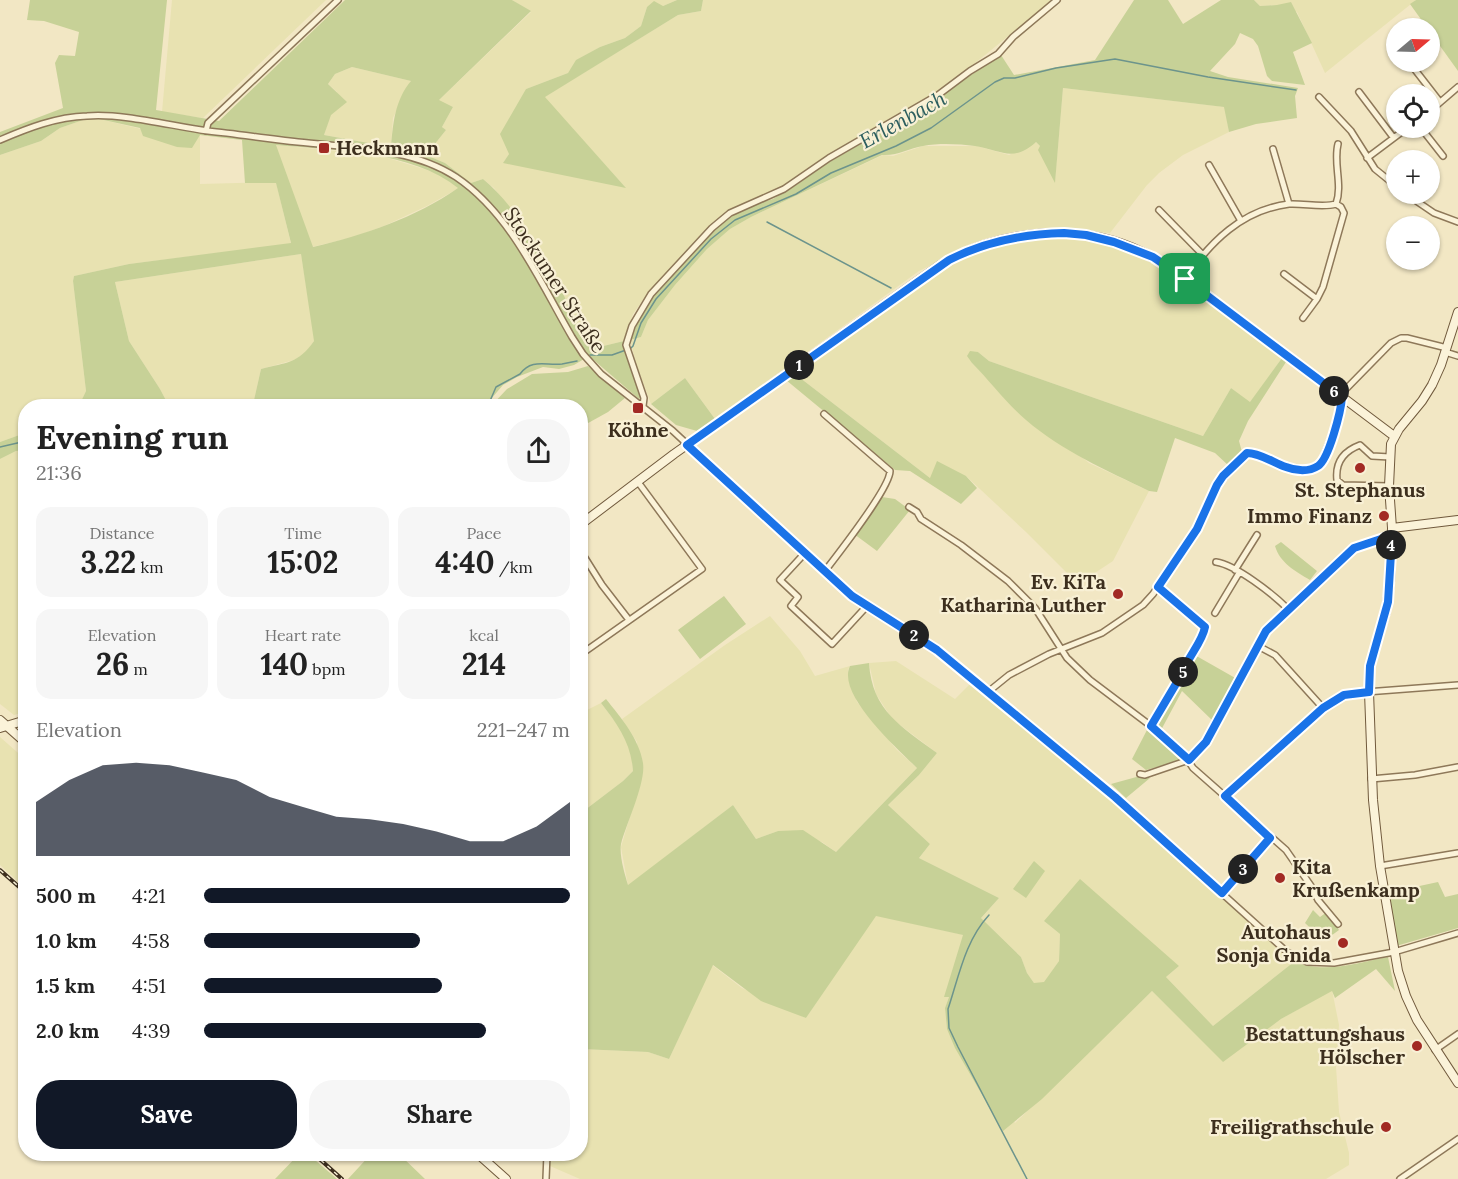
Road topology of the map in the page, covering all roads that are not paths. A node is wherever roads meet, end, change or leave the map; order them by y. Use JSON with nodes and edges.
{"nodes":[{"id":1,"x":338,"y":0,"type":"edge"},
{"id":2,"x":1057,"y":0,"type":"edge"},
{"id":3,"x":1417,"y":72,"type":"edge"},
{"id":4,"x":1426,"y":84,"type":"edge"},
{"id":5,"x":1458,"y":87,"type":"edge"},
{"id":6,"x":1359,"y":92,"type":"dead end"},
{"id":7,"x":1319,"y":97,"type":"dead end"},
{"id":8,"x":1440,"y":102,"type":"edge"},
{"id":9,"x":1386,"y":128,"type":"edge"},
{"id":10,"x":206,"y":130,"type":"junction"},
{"id":11,"x":1392,"y":138,"type":"edge"},
{"id":12,"x":1429,"y":138,"type":"edge"},
{"id":13,"x":0,"y":140,"type":"edge"},
{"id":14,"x":1338,"y":144,"type":"dead end"},
{"id":15,"x":1273,"y":149,"type":"dead end"},
{"id":16,"x":1443,"y":156,"type":"dead end"},
{"id":17,"x":1367,"y":158,"type":"junction"},
{"id":18,"x":1209,"y":165,"type":"dead end"},
{"id":19,"x":1386,"y":178,"type":"edge"},
{"id":20,"x":1289,"y":204,"type":"junction"},
{"id":21,"x":1336,"y":204,"type":"junction"},
{"id":22,"x":1421,"y":204,"type":"edge"},
{"id":23,"x":1159,"y":210,"type":"dead end"},
{"id":24,"x":1241,"y":221,"type":"junction"},
{"id":25,"x":1458,"y":222,"type":"edge"},
{"id":26,"x":1202,"y":254,"type":"junction"},
{"id":27,"x":1284,"y":274,"type":"dead end"},
{"id":28,"x":1185,"y":279,"type":"junction"},
{"id":29,"x":1317,"y":299,"type":"junction"},
{"id":30,"x":1458,"y":312,"type":"edge"},
{"id":31,"x":1303,"y":318,"type":"dead end"},
{"id":32,"x":1446,"y":350,"type":"junction"},
{"id":33,"x":1458,"y":357,"type":"edge"},
{"id":34,"x":1342,"y":397,"type":"junction"},
{"id":35,"x":643,"y":406,"type":"junction"},
{"id":36,"x":824,"y":414,"type":"dead end"},
{"id":37,"x":1394,"y":436,"type":"junction"},
{"id":38,"x":687,"y":445,"type":"junction"},
{"id":39,"x":1390,"y":457,"type":"junction"},
{"id":40,"x":638,"y":482,"type":"junction"},
{"id":41,"x":1389,"y":486,"type":"junction"},
{"id":42,"x":909,"y":507,"type":"dead end"},
{"id":43,"x":588,"y":519,"type":"edge"},
{"id":44,"x":1458,"y":520,"type":"edge"},
{"id":45,"x":1392,"y":528,"type":"junction"},
{"id":46,"x":1257,"y":535,"type":"dead end"},
{"id":47,"x":1392,"y":537,"type":"junction"},
{"id":48,"x":805,"y":553,"type":"junction"},
{"id":49,"x":1216,"y":562,"type":"dead end"},
{"id":50,"x":588,"y":563,"type":"edge"},
{"id":51,"x":825,"y":571,"type":"junction"},
{"id":52,"x":1237,"y":571,"type":"junction"},
{"id":53,"x":1158,"y":587,"type":"junction"},
{"id":54,"x":867,"y":606,"type":"junction"},
{"id":55,"x":1288,"y":609,"type":"junction"},
{"id":56,"x":1215,"y":613,"type":"dead end"},
{"id":57,"x":629,"y":620,"type":"junction"},
{"id":58,"x":1258,"y":646,"type":"junction"},
{"id":59,"x":588,"y":649,"type":"edge"},
{"id":60,"x":1061,"y":649,"type":"junction"},
{"id":61,"x":1458,"y":685,"type":"edge"},
{"id":62,"x":988,"y":692,"type":"junction"},
{"id":63,"x":1369,"y":692,"type":"junction"},
{"id":64,"x":1323,"y":708,"type":"junction"},
{"id":65,"x":18,"y":722,"type":"edge"},
{"id":66,"x":2,"y":725,"type":"edge"},
{"id":67,"x":1151,"y":726,"type":"junction"},
{"id":68,"x":18,"y":737,"type":"edge"},
{"id":69,"x":1189,"y":760,"type":"junction"},
{"id":70,"x":1458,"y":767,"type":"edge"},
{"id":71,"x":1140,"y":774,"type":"dead end"},
{"id":72,"x":1371,"y":779,"type":"junction"},
{"id":73,"x":1225,"y":796,"type":"junction"},
{"id":74,"x":1270,"y":838,"type":"junction"},
{"id":75,"x":1458,"y":853,"type":"edge"},
{"id":76,"x":1380,"y":866,"type":"junction"},
{"id":77,"x":1222,"y":893,"type":"junction"},
{"id":78,"x":1338,"y":924,"type":"dead end"},
{"id":79,"x":1458,"y":933,"type":"edge"},
{"id":80,"x":1394,"y":952,"type":"junction"},
{"id":81,"x":1458,"y":1034,"type":"edge"},
{"id":82,"x":1435,"y":1050,"type":"junction"},
{"id":83,"x":1458,"y":1083,"type":"edge"},
{"id":84,"x":1458,"y":1139,"type":"edge"},
{"id":85,"x":486,"y":1161,"type":"edge"},
{"id":86,"x":547,"y":1161,"type":"edge"},
{"id":87,"x":506,"y":1179,"type":"edge"},
{"id":88,"x":546,"y":1179,"type":"edge"},
{"id":89,"x":1400,"y":1179,"type":"edge"}],
"edges":[{"from":1,"to":10,"type":"street"},
{"from":2,"to":35,"type":"street"},
{"from":3,"to":4,"type":"street"},
{"from":5,"to":8,"type":"street"},
{"from":6,"to":9,"type":"street"},
{"from":7,"to":17,"type":"street"},
{"from":10,"to":13,"type":"street","name":"Stockumer Straße"},
{"from":10,"to":35,"type":"street","name":"Stockumer Straße"},
{"from":11,"to":17,"type":"street"},
{"from":12,"to":16,"type":"street"},
{"from":14,"to":21,"type":"street"},
{"from":15,"to":20,"type":"street"},
{"from":17,"to":19,"type":"street"},
{"from":18,"to":24,"type":"street"},
{"from":20,"to":21,"type":"street"},
{"from":20,"to":24,"type":"street"},
{"from":21,"to":29,"type":"street"},
{"from":22,"to":25,"type":"street"},
{"from":23,"to":26,"type":"street"},
{"from":24,"to":26,"type":"street"},
{"from":26,"to":28,"type":"street"},
{"from":27,"to":29,"type":"street"},
{"from":28,"to":34,"type":"main road"},
{"from":28,"to":38,"type":"main road"},
{"from":29,"to":31,"type":"street"},
{"from":30,"to":32,"type":"main road"},
{"from":32,"to":33,"type":"street"},
{"from":32,"to":34,"type":"street"},
{"from":32,"to":37,"type":"main road"},
{"from":34,"to":37,"type":"main road"},
{"from":34,"to":53,"type":"street"},
{"from":35,"to":38,"type":"street","name":"Stockumer Straße"},
{"from":36,"to":51,"type":"street"},
{"from":37,"to":39,"type":"main road"},
{"from":38,"to":40,"type":"main road"},
{"from":38,"to":48,"type":"street","name":"Stockumer Straße"},
{"from":39,"to":41,"type":"main road"},
{"from":39,"to":41,"type":"street"},
{"from":40,"to":43,"type":"main road"},
{"from":40,"to":57,"type":"street"},
{"from":41,"to":45,"type":"main road"},
{"from":42,"to":60,"type":"street"},
{"from":44,"to":45,"type":"main road"},
{"from":45,"to":47,"type":"main road"},
{"from":46,"to":52,"type":"street"},
{"from":47,"to":55,"type":"street"},
{"from":47,"to":63,"type":"main road"},
{"from":48,"to":51,"type":"street","name":"Stockumer Straße"},
{"from":48,"to":54,"type":"street"},
{"from":49,"to":52,"type":"street"},
{"from":50,"to":57,"type":"street"},
{"from":51,"to":54,"type":"street","name":"Stockumer Straße"},
{"from":52,"to":55,"type":"street"},
{"from":52,"to":56,"type":"street"},
{"from":53,"to":60,"type":"street"},
{"from":53,"to":67,"type":"street"},
{"from":54,"to":62,"type":"street","name":"Stockumer Straße"},
{"from":55,"to":58,"type":"street"},
{"from":57,"to":59,"type":"street"},
{"from":58,"to":64,"type":"street"},
{"from":58,"to":69,"type":"street"},
{"from":60,"to":62,"type":"street"},
{"from":60,"to":67,"type":"street"},
{"from":61,"to":63,"type":"street"},
{"from":62,"to":77,"type":"street","name":"Stockumer Straße"},
{"from":63,"to":64,"type":"street"},
{"from":63,"to":72,"type":"main road"},
{"from":64,"to":73,"type":"street"},
{"from":65,"to":66,"type":"main road"},
{"from":66,"to":68,"type":"main road"},
{"from":67,"to":69,"type":"street"},
{"from":69,"to":71,"type":"street"},
{"from":69,"to":73,"type":"street"},
{"from":70,"to":72,"type":"street"},
{"from":72,"to":76,"type":"main road"},
{"from":73,"to":74,"type":"street"},
{"from":74,"to":77,"type":"street"},
{"from":74,"to":78,"type":"street"},
{"from":75,"to":76,"type":"street"},
{"from":76,"to":80,"type":"main road"},
{"from":77,"to":80,"type":"street","name":"Stockumer Straße"},
{"from":79,"to":80,"type":"street","name":"Stockumer Straße"},
{"from":80,"to":82,"type":"main road"},
{"from":81,"to":82,"type":"street"},
{"from":82,"to":83,"type":"main road"},
{"from":84,"to":89,"type":"street"},
{"from":85,"to":87,"type":"main road"},
{"from":86,"to":88,"type":"street"}]}
